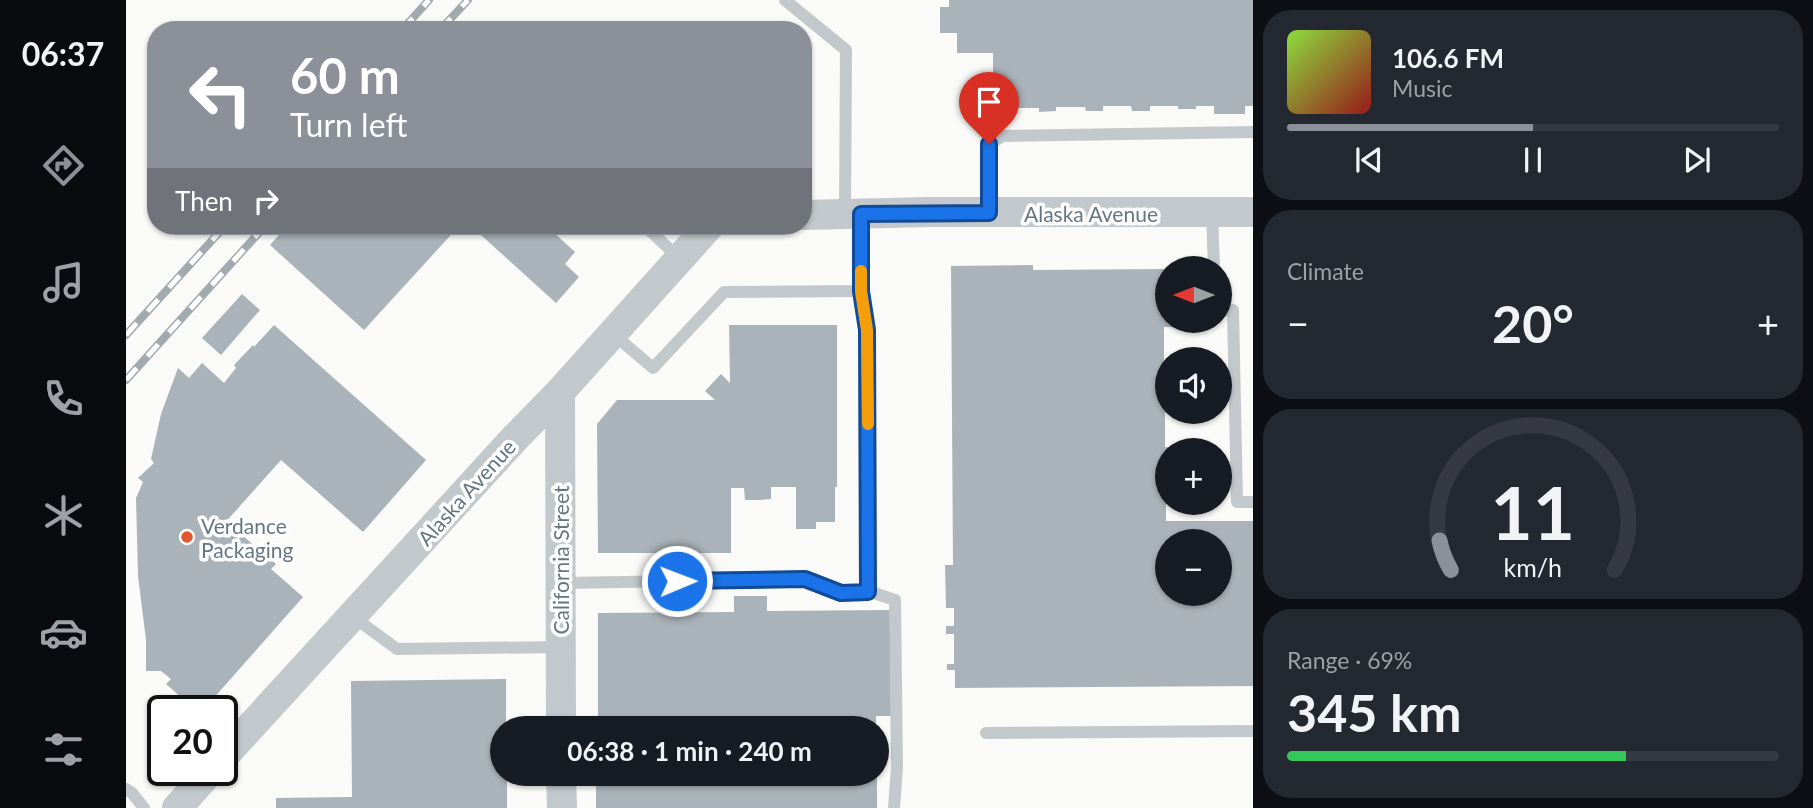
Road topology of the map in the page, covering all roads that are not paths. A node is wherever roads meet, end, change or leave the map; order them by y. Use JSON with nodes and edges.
{"nodes":[{"id":1,"x":785,"y":0,"type":"edge"},
{"id":2,"x":811,"y":21,"type":"edge"},
{"id":3,"x":812,"y":22,"type":"edge"},
{"id":4,"x":1253,"y":132,"type":"edge"},
{"id":5,"x":1212,"y":212,"type":"junction"},
{"id":6,"x":1253,"y":212,"type":"edge"},
{"id":7,"x":989,"y":213,"type":"junction"},
{"id":8,"x":853,"y":214,"type":"junction"},
{"id":9,"x":812,"y":215,"type":"edge"},
{"id":10,"x":654,"y":235,"type":"edge"},
{"id":11,"x":701,"y":235,"type":"edge"},
{"id":12,"x":1214,"y":256,"type":"edge"},
{"id":13,"x":679,"y":259,"type":"junction"},
{"id":14,"x":861,"y":291,"type":"junction"},
{"id":15,"x":1232,"y":310,"type":"edge"},
{"id":16,"x":612,"y":332,"type":"junction"},
{"id":17,"x":560,"y":392,"type":"junction"},
{"id":18,"x":1253,"y":502,"type":"edge"},
{"id":19,"x":561,"y":583,"type":"junction"},
{"id":20,"x":868,"y":592,"type":"junction"},
{"id":21,"x":352,"y":616,"type":"junction"},
{"id":22,"x":561,"y":647,"type":"junction"},
{"id":23,"x":561,"y":716,"type":"edge"},
{"id":24,"x":1253,"y":731,"type":"edge"},
{"id":25,"x":986,"y":733,"type":"dead end"},
{"id":26,"x":238,"y":741,"type":"edge"},
{"id":27,"x":197,"y":786,"type":"edge"},
{"id":28,"x":561,"y":786,"type":"edge"},
{"id":29,"x":126,"y":789,"type":"edge"},
{"id":30,"x":144,"y":808,"type":"edge"},
{"id":31,"x":177,"y":808,"type":"edge"},
{"id":32,"x":562,"y":808,"type":"edge"},
{"id":33,"x":894,"y":808,"type":"edge"}],
"edges":[{"from":1,"to":2,"type":"lane"},
{"from":3,"to":8,"type":"lane"},
{"from":4,"to":7,"type":"lane"},
{"from":5,"to":6,"type":"street","name":"Alaska Avenue"},
{"from":5,"to":7,"type":"street","name":"Alaska Avenue"},
{"from":5,"to":12,"type":"lane"},
{"from":7,"to":8,"type":"street","name":"Alaska Avenue"},
{"from":8,"to":9,"type":"street","name":"Alaska Avenue"},
{"from":8,"to":14,"type":"lane"},
{"from":10,"to":13,"type":"lane"},
{"from":11,"to":13,"type":"street","name":"Alaska Avenue"},
{"from":13,"to":16,"type":"street","name":"Alaska Avenue"},
{"from":14,"to":16,"type":"lane"},
{"from":14,"to":20,"type":"lane"},
{"from":15,"to":18,"type":"lane"},
{"from":16,"to":17,"type":"street","name":"Alaska Avenue"},
{"from":17,"to":19,"type":"street","name":"California Street"},
{"from":17,"to":21,"type":"street","name":"Alaska Avenue"},
{"from":19,"to":20,"type":"lane"},
{"from":19,"to":22,"type":"street","name":"California Street"},
{"from":20,"to":33,"type":"lane"},
{"from":21,"to":22,"type":"lane"},
{"from":21,"to":26,"type":"street","name":"Alaska Avenue"},
{"from":22,"to":23,"type":"street","name":"California Street"},
{"from":24,"to":25,"type":"lane"},
{"from":27,"to":31,"type":"street"},
{"from":28,"to":32,"type":"street"},
{"from":29,"to":30,"type":"lane"}]}
